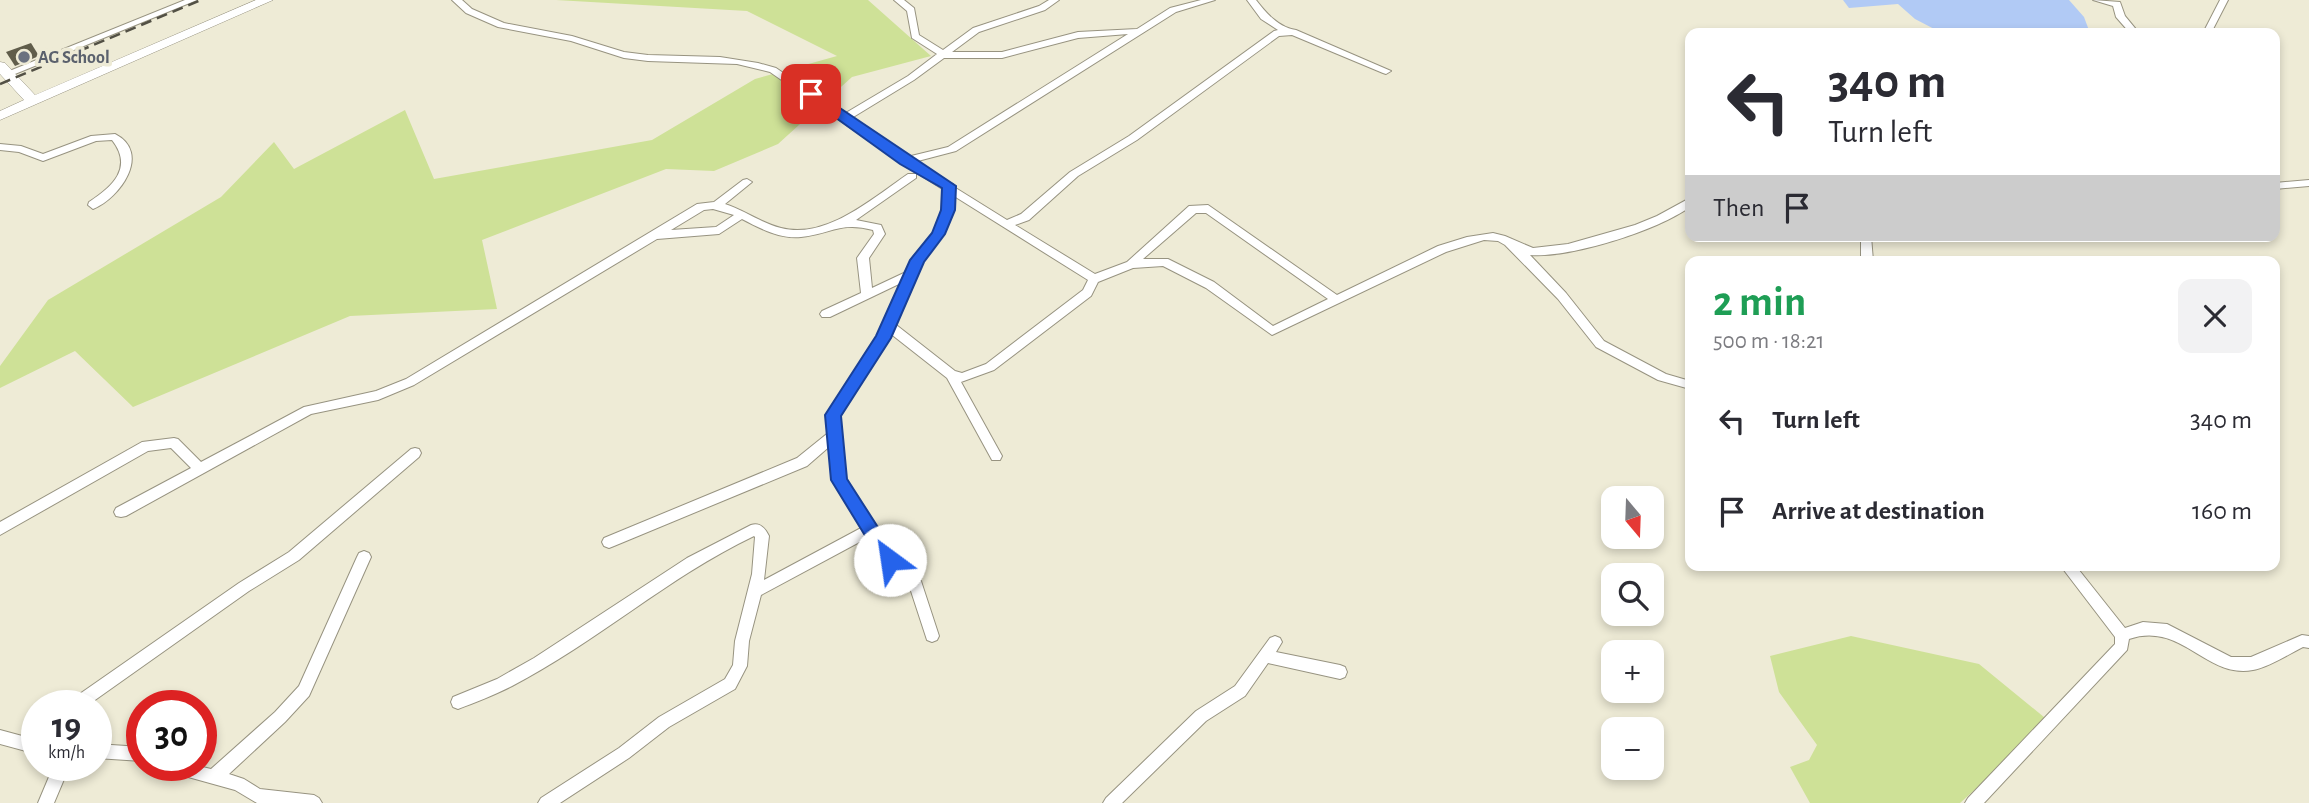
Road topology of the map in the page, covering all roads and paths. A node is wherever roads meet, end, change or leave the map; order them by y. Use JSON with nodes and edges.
{"nodes":[{"id":1,"x":193,"y":0,"type":"edge"},
{"id":2,"x":267,"y":0,"type":"edge"},
{"id":3,"x":456,"y":0,"type":"edge"},
{"id":4,"x":898,"y":0,"type":"edge"},
{"id":5,"x":1055,"y":0,"type":"edge"},
{"id":6,"x":1211,"y":0,"type":"edge"},
{"id":7,"x":1251,"y":0,"type":"edge"},
{"id":8,"x":2097,"y":0,"type":"edge"},
{"id":9,"x":2224,"y":0,"type":"edge"},
{"id":10,"x":2131,"y":28,"type":"edge"},
{"id":11,"x":2210,"y":28,"type":"edge"},
{"id":12,"x":1285,"y":32,"type":"junction"},
{"id":13,"x":1133,"y":33,"type":"junction"},
{"id":14,"x":944,"y":55,"type":"junction"},
{"id":15,"x":4,"y":70,"type":"edge"},
{"id":16,"x":1386,"y":71,"type":"dead end"},
{"id":17,"x":32,"y":100,"type":"junction"},
{"id":18,"x":0,"y":116,"type":"edge"},
{"id":19,"x":844,"y":118,"type":"junction"},
{"id":20,"x":0,"y":147,"type":"edge"},
{"id":21,"x":905,"y":161,"type":"junction"},
{"id":22,"x":912,"y":176,"type":"dead end"},
{"id":23,"x":747,"y":182,"type":"dead end"},
{"id":24,"x":2309,"y":183,"type":"edge"},
{"id":25,"x":949,"y":186,"type":"junction"},
{"id":26,"x":2280,"y":186,"type":"edge"},
{"id":27,"x":718,"y":204,"type":"junction"},
{"id":28,"x":93,"y":205,"type":"dead end"},
{"id":29,"x":1685,"y":205,"type":"edge"},
{"id":30,"x":741,"y":215,"type":"junction"},
{"id":31,"x":848,"y":220,"type":"junction"},
{"id":32,"x":1008,"y":223,"type":"junction"},
{"id":33,"x":652,"y":235,"type":"junction"},
{"id":34,"x":1516,"y":247,"type":"junction"},
{"id":35,"x":1132,"y":264,"type":"junction"},
{"id":36,"x":911,"y":275,"type":"junction"},
{"id":37,"x":1094,"y":279,"type":"junction"},
{"id":38,"x":867,"y":294,"type":"junction"},
{"id":39,"x":1337,"y":300,"type":"junction"},
{"id":40,"x":826,"y":314,"type":"dead end"},
{"id":41,"x":889,"y":326,"type":"junction"},
{"id":42,"x":951,"y":375,"type":"junction"},
{"id":43,"x":1685,"y":384,"type":"edge"},
{"id":44,"x":833,"y":436,"type":"junction"},
{"id":45,"x":415,"y":453,"type":"dead end"},
{"id":46,"x":996,"y":456,"type":"dead end"},
{"id":47,"x":200,"y":469,"type":"junction"},
{"id":48,"x":121,"y":512,"type":"dead end"},
{"id":49,"x":0,"y":529,"type":"edge"},
{"id":50,"x":871,"y":529,"type":"junction"},
{"id":51,"x":609,"y":542,"type":"dead end"},
{"id":52,"x":364,"y":557,"type":"dead end"},
{"id":53,"x":2072,"y":571,"type":"edge"},
{"id":54,"x":754,"y":592,"type":"junction"},
{"id":55,"x":2122,"y":635,"type":"junction"},
{"id":56,"x":932,"y":636,"type":"dead end"},
{"id":57,"x":1275,"y":642,"type":"dead end"},
{"id":58,"x":2309,"y":642,"type":"edge"},
{"id":59,"x":1265,"y":656,"type":"junction"},
{"id":60,"x":1340,"y":672,"type":"dead end"},
{"id":61,"x":97,"y":690,"type":"edge"},
{"id":62,"x":458,"y":702,"type":"dead end"},
{"id":63,"x":0,"y":737,"type":"edge"},
{"id":64,"x":21,"y":741,"type":"edge"},
{"id":65,"x":217,"y":774,"type":"edge"},
{"id":66,"x":217,"y":779,"type":"edge"},
{"id":67,"x":55,"y":781,"type":"edge"},
{"id":68,"x":46,"y":803,"type":"edge"},
{"id":69,"x":314,"y":803,"type":"edge"},
{"id":70,"x":546,"y":803,"type":"edge"},
{"id":71,"x":1111,"y":803,"type":"edge"},
{"id":72,"x":1973,"y":803,"type":"edge"}],
"edges":[{"from":1,"to":15,"type":"street"},
{"from":2,"to":17,"type":"main road"},
{"from":3,"to":19,"type":"street"},
{"from":4,"to":14,"type":"street"},
{"from":5,"to":14,"type":"street"},
{"from":6,"to":13,"type":"street"},
{"from":7,"to":12,"type":"street"},
{"from":8,"to":10,"type":"street"},
{"from":9,"to":11,"type":"street"},
{"from":12,"to":16,"type":"street"},
{"from":12,"to":32,"type":"street"},
{"from":13,"to":14,"type":"street"},
{"from":13,"to":21,"type":"street"},
{"from":14,"to":19,"type":"street"},
{"from":15,"to":17,"type":"main road"},
{"from":17,"to":18,"type":"main road"},
{"from":19,"to":21,"type":"street"},
{"from":20,"to":28,"type":"street"},
{"from":21,"to":25,"type":"street"},
{"from":22,"to":31,"type":"street"},
{"from":23,"to":27,"type":"street"},
{"from":24,"to":26,"type":"street"},
{"from":25,"to":32,"type":"street"},
{"from":25,"to":36,"type":"street"},
{"from":27,"to":30,"type":"street"},
{"from":27,"to":33,"type":"street"},
{"from":29,"to":34,"type":"street"},
{"from":30,"to":31,"type":"street"},
{"from":30,"to":33,"type":"street"},
{"from":31,"to":38,"type":"street"},
{"from":32,"to":37,"type":"street"},
{"from":33,"to":47,"type":"street"},
{"from":34,"to":39,"type":"street"},
{"from":34,"to":43,"type":"street"},
{"from":35,"to":37,"type":"street"},
{"from":35,"to":39,"type":"street"},
{"from":35,"to":39,"type":"street"},
{"from":36,"to":38,"type":"street"},
{"from":36,"to":41,"type":"street"},
{"from":37,"to":42,"type":"street"},
{"from":38,"to":40,"type":"street"},
{"from":41,"to":42,"type":"street"},
{"from":41,"to":44,"type":"street"},
{"from":42,"to":46,"type":"street"},
{"from":44,"to":50,"type":"street"},
{"from":44,"to":51,"type":"street"},
{"from":45,"to":61,"type":"street"},
{"from":47,"to":48,"type":"street"},
{"from":47,"to":49,"type":"street"},
{"from":50,"to":54,"type":"street"},
{"from":50,"to":56,"type":"street"},
{"from":52,"to":65,"type":"street"},
{"from":53,"to":55,"type":"street"},
{"from":54,"to":62,"type":"street"},
{"from":54,"to":70,"type":"street"},
{"from":55,"to":58,"type":"street"},
{"from":55,"to":72,"type":"street"},
{"from":57,"to":59,"type":"street"},
{"from":59,"to":60,"type":"street"},
{"from":59,"to":71,"type":"street"},
{"from":63,"to":64,"type":"street"},
{"from":66,"to":69,"type":"street"},
{"from":67,"to":68,"type":"street"}]}
